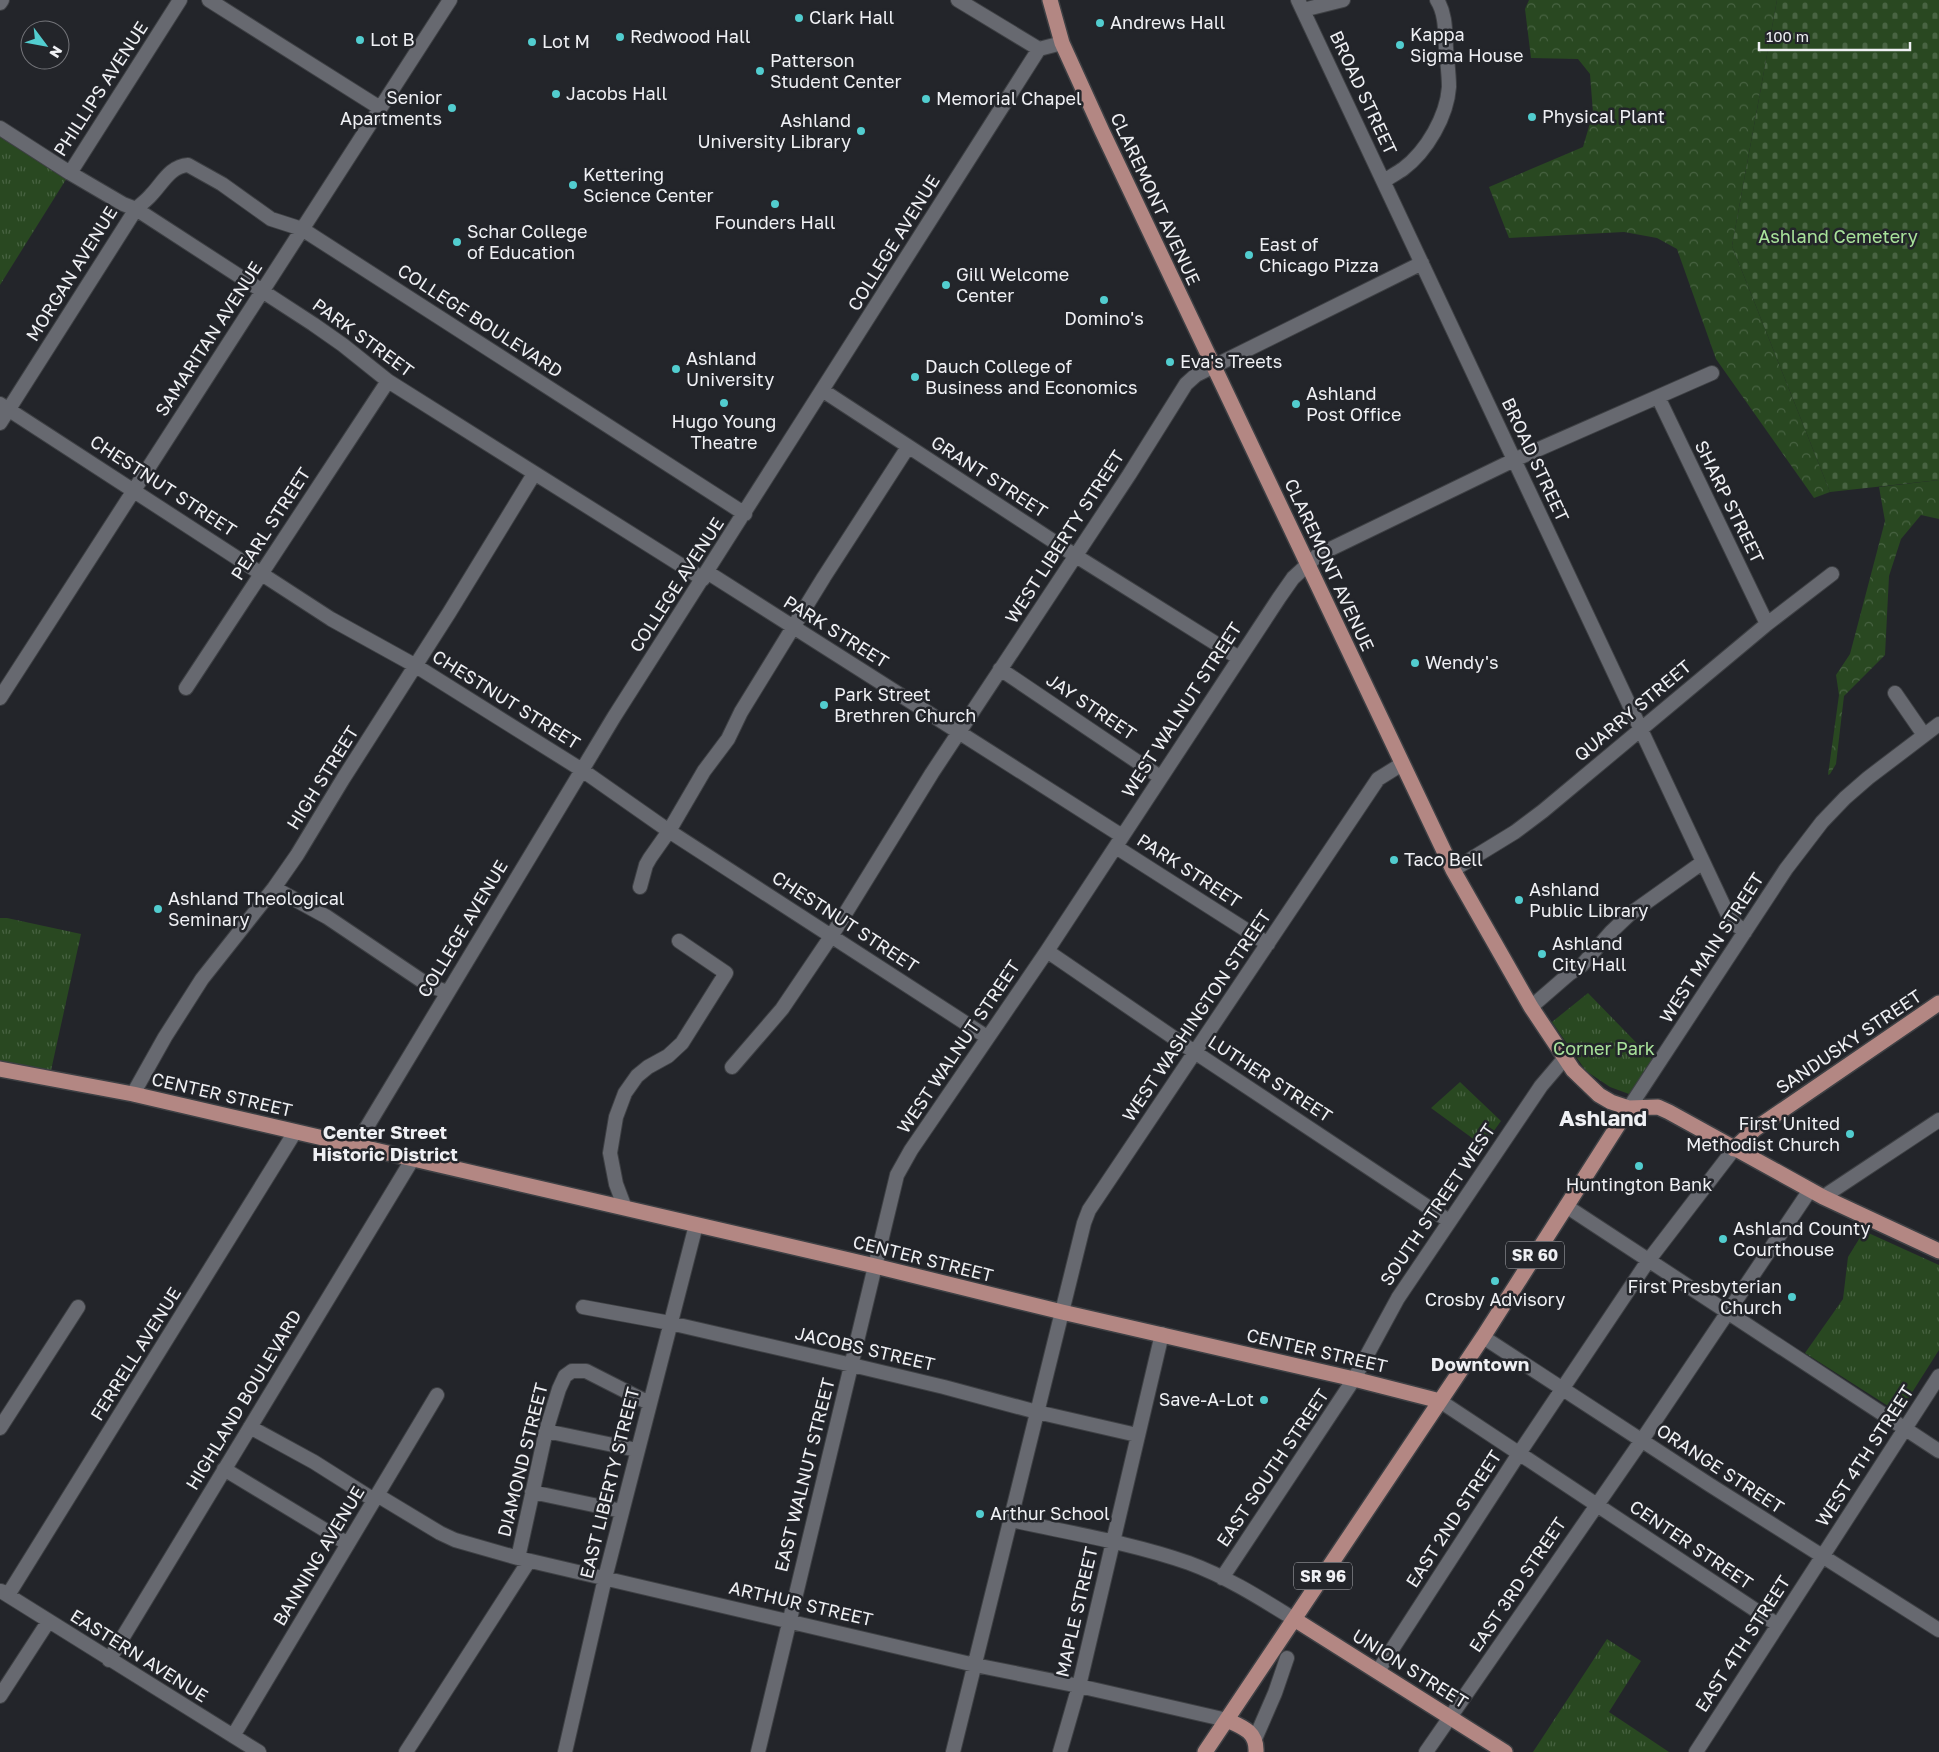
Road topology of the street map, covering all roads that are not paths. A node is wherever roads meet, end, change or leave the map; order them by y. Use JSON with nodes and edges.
{"nodes":[{"id":1,"x":2,"y":0,"type":"edge"},
{"id":2,"x":180,"y":0,"type":"edge"},
{"id":3,"x":209,"y":0,"type":"edge"},
{"id":4,"x":450,"y":0,"type":"edge"},
{"id":5,"x":958,"y":0,"type":"edge"},
{"id":6,"x":1050,"y":0,"type":"edge"},
{"id":7,"x":1343,"y":0,"type":"edge"},
{"id":8,"x":1437,"y":0,"type":"edge"},
{"id":9,"x":0,"y":3,"type":"edge"},
{"id":10,"x":1300,"y":5,"type":"edge"},
{"id":11,"x":1062,"y":43,"type":"junction"},
{"id":12,"x":1038,"y":50,"type":"junction"},
{"id":13,"x":380,"y":108,"type":"junction"},
{"id":14,"x":0,"y":128,"type":"edge"},
{"id":15,"x":193,"y":167,"type":"joint"},
{"id":16,"x":70,"y":173,"type":"junction"},
{"id":17,"x":1384,"y":181,"type":"junction"},
{"id":18,"x":136,"y":209,"type":"junction"},
{"id":19,"x":302,"y":230,"type":"junction"},
{"id":20,"x":1422,"y":263,"type":"junction"},
{"id":21,"x":262,"y":291,"type":"junction"},
{"id":22,"x":1214,"y":366,"type":"junction"},
{"id":23,"x":1712,"y":373,"type":"dead end"},
{"id":24,"x":388,"y":381,"type":"junction"},
{"id":25,"x":822,"y":390,"type":"junction"},
{"id":26,"x":1658,"y":397,"type":"junction"},
{"id":27,"x":4,"y":406,"type":"edge"},
{"id":28,"x":0,"y":423,"type":"edge"},
{"id":29,"x":908,"y":447,"type":"junction"},
{"id":30,"x":1514,"y":460,"type":"junction"},
{"id":31,"x":534,"y":474,"type":"junction"},
{"id":32,"x":134,"y":490,"type":"junction"},
{"id":33,"x":745,"y":514,"type":"junction"},
{"id":34,"x":1076,"y":556,"type":"junction"},
{"id":35,"x":1308,"y":564,"type":"junction"},
{"id":36,"x":263,"y":573,"type":"junction"},
{"id":37,"x":1832,"y":574,"type":"dead end"},
{"id":38,"x":705,"y":576,"type":"junction"},
{"id":39,"x":1767,"y":624,"type":"junction"},
{"id":40,"x":794,"y":627,"type":"junction"},
{"id":41,"x":1239,"y":658,"type":"junction"},
{"id":42,"x":416,"y":666,"type":"junction"},
{"id":43,"x":1000,"y":669,"type":"junction"},
{"id":44,"x":186,"y":688,"type":"dead end"},
{"id":45,"x":1895,"y":693,"type":"dead end"},
{"id":46,"x":0,"y":698,"type":"edge"},
{"id":47,"x":1939,"y":724,"type":"edge"},
{"id":48,"x":1641,"y":728,"type":"junction"},
{"id":49,"x":959,"y":732,"type":"junction"},
{"id":50,"x":1924,"y":735,"type":"junction"},
{"id":51,"x":1402,"y":764,"type":"junction"},
{"id":52,"x":582,"y":770,"type":"junction"},
{"id":53,"x":1160,"y":777,"type":"junction"},
{"id":54,"x":669,"y":830,"type":"junction"},
{"id":55,"x":1119,"y":841,"type":"junction"},
{"id":56,"x":1703,"y":862,"type":"junction"},
{"id":57,"x":1453,"y":870,"type":"junction"},
{"id":58,"x":640,"y":887,"type":"dead end"},
{"id":59,"x":274,"y":888,"type":"junction"},
{"id":60,"x":1745,"y":932,"type":"junction"},
{"id":61,"x":832,"y":935,"type":"junction"},
{"id":62,"x":680,"y":941,"type":"dead end"},
{"id":63,"x":1268,"y":944,"type":"junction"},
{"id":64,"x":1047,"y":951,"type":"junction"},
{"id":65,"x":447,"y":992,"type":"junction"},
{"id":66,"x":1939,"y":1002,"type":"edge"},
{"id":67,"x":1531,"y":1008,"type":"junction"},
{"id":68,"x":987,"y":1037,"type":"junction"},
{"id":69,"x":1196,"y":1053,"type":"junction"},
{"id":70,"x":1564,"y":1059,"type":"junction"},
{"id":71,"x":732,"y":1067,"type":"dead end"},
{"id":72,"x":0,"y":1069,"type":"edge"},
{"id":73,"x":133,"y":1094,"type":"junction"},
{"id":74,"x":1629,"y":1108,"type":"junction"},
{"id":75,"x":1939,"y":1120,"type":"edge"},
{"id":76,"x":296,"y":1132,"type":"junction"},
{"id":77,"x":356,"y":1145,"type":"junction"},
{"id":78,"x":1734,"y":1149,"type":"junction"},
{"id":79,"x":412,"y":1160,"type":"junction"},
{"id":80,"x":1816,"y":1194,"type":"junction"},
{"id":81,"x":1566,"y":1206,"type":"junction"},
{"id":82,"x":625,"y":1208,"type":"junction"},
{"id":83,"x":1449,"y":1221,"type":"junction"},
{"id":84,"x":696,"y":1225,"type":"junction"},
{"id":85,"x":1939,"y":1251,"type":"edge"},
{"id":86,"x":1648,"y":1261,"type":"junction"},
{"id":87,"x":875,"y":1266,"type":"junction"},
{"id":88,"x":78,"y":1307,"type":"dead end"},
{"id":89,"x":583,"y":1307,"type":"dead end"},
{"id":90,"x":1062,"y":1312,"type":"junction"},
{"id":91,"x":1728,"y":1312,"type":"junction"},
{"id":92,"x":670,"y":1323,"type":"junction"},
{"id":93,"x":1162,"y":1334,"type":"junction"},
{"id":94,"x":1483,"y":1337,"type":"junction"},
{"id":95,"x":852,"y":1365,"type":"junction"},
{"id":96,"x":1939,"y":1376,"type":"edge"},
{"id":97,"x":1354,"y":1379,"type":"junction"},
{"id":98,"x":1563,"y":1389,"type":"junction"},
{"id":99,"x":437,"y":1395,"type":"dead end"},
{"id":100,"x":1440,"y":1401,"type":"junction"},
{"id":101,"x":649,"y":1402,"type":"junction"},
{"id":102,"x":1037,"y":1412,"type":"junction"},
{"id":103,"x":250,"y":1427,"type":"junction"},
{"id":104,"x":0,"y":1428,"type":"edge"},
{"id":105,"x":1905,"y":1428,"type":"junction"},
{"id":106,"x":546,"y":1432,"type":"junction"},
{"id":107,"x":1137,"y":1435,"type":"junction"},
{"id":108,"x":1642,"y":1440,"type":"junction"},
{"id":109,"x":637,"y":1450,"type":"junction"},
{"id":110,"x":1939,"y":1451,"type":"edge"},
{"id":111,"x":1520,"y":1452,"type":"junction"},
{"id":112,"x":224,"y":1469,"type":"junction"},
{"id":113,"x":532,"y":1492,"type":"junction"},
{"id":114,"x":376,"y":1498,"type":"junction"},
{"id":115,"x":1596,"y":1504,"type":"junction"},
{"id":116,"x":622,"y":1511,"type":"junction"},
{"id":117,"x":1010,"y":1520,"type":"junction"},
{"id":118,"x":1112,"y":1542,"type":"junction"},
{"id":119,"x":348,"y":1544,"type":"junction"},
{"id":120,"x":1822,"y":1556,"type":"junction"},
{"id":121,"x":524,"y":1559,"type":"junction"},
{"id":122,"x":605,"y":1578,"type":"junction"},
{"id":123,"x":1222,"y":1578,"type":"junction"},
{"id":124,"x":4,"y":1593,"type":"edge"},
{"id":125,"x":1294,"y":1619,"type":"junction"},
{"id":126,"x":789,"y":1621,"type":"junction"},
{"id":127,"x":48,"y":1622,"type":"junction"},
{"id":128,"x":1778,"y":1625,"type":"junction"},
{"id":129,"x":1939,"y":1630,"type":"edge"},
{"id":130,"x":1288,"y":1658,"type":"dead end"},
{"id":131,"x":109,"y":1660,"type":"junction"},
{"id":132,"x":975,"y":1665,"type":"junction"},
{"id":133,"x":1378,"y":1671,"type":"junction"},
{"id":134,"x":1079,"y":1686,"type":"junction"},
{"id":135,"x":0,"y":1696,"type":"edge"},
{"id":136,"x":1450,"y":1717,"type":"junction"},
{"id":137,"x":1227,"y":1720,"type":"junction"},
{"id":138,"x":233,"y":1736,"type":"junction"},
{"id":139,"x":1255,"y":1745,"type":"edge"},
{"id":140,"x":254,"y":1751,"type":"edge"},
{"id":141,"x":406,"y":1752,"type":"edge"},
{"id":142,"x":565,"y":1752,"type":"edge"},
{"id":143,"x":758,"y":1752,"type":"edge"},
{"id":144,"x":953,"y":1752,"type":"edge"},
{"id":145,"x":1060,"y":1752,"type":"edge"},
{"id":146,"x":1205,"y":1752,"type":"edge"},
{"id":147,"x":1426,"y":1752,"type":"edge"},
{"id":148,"x":1505,"y":1752,"type":"edge"},
{"id":149,"x":1696,"y":1752,"type":"edge"}],
"edges":[{"from":1,"to":9,"type":"street"},
{"from":2,"to":16,"type":"street","name":"PHILLIPS AVENUE"},
{"from":3,"to":13,"type":"street"},
{"from":4,"to":13,"type":"street","name":"SAMARITAN AVENUE"},
{"from":5,"to":12,"type":"street"},
{"from":6,"to":11,"type":"main road","name":"CLAREMONT AVENUE"},
{"from":7,"to":10,"type":"street"},
{"from":8,"to":17,"type":"street"},
{"from":10,"to":17,"type":"street","name":"BROAD STREET"},
{"from":11,"to":12,"type":"street"},
{"from":11,"to":22,"type":"main road","name":"CLAREMONT AVENUE"},
{"from":12,"to":25,"type":"street","name":"COLLEGE AVENUE"},
{"from":13,"to":19,"type":"street","name":"SAMARITAN AVENUE"},
{"from":14,"to":16,"type":"street","name":"PARK STREET"},
{"from":15,"to":18,"type":"street","name":"MORGAN AVENUE"},
{"from":15,"to":19,"type":"street","name":"COLLEGE BOULEVARD"},
{"from":16,"to":18,"type":"street","name":"PARK STREET"},
{"from":17,"to":20,"type":"street","name":"BROAD STREET"},
{"from":18,"to":21,"type":"street","name":"PARK STREET"},
{"from":18,"to":27,"type":"street","name":"MORGAN AVENUE"},
{"from":19,"to":21,"type":"street","name":"SAMARITAN AVENUE"},
{"from":19,"to":33,"type":"street","name":"COLLEGE BOULEVARD"},
{"from":20,"to":22,"type":"street","name":"WEST LIBERTY STREET"},
{"from":20,"to":30,"type":"street","name":"BROAD STREET"},
{"from":21,"to":24,"type":"street","name":"PARK STREET"},
{"from":21,"to":32,"type":"street","name":"SAMARITAN AVENUE"},
{"from":22,"to":34,"type":"street","name":"WEST LIBERTY STREET"},
{"from":22,"to":35,"type":"main road","name":"CLAREMONT AVENUE"},
{"from":23,"to":26,"type":"street","name":"WEST WALNUT STREET"},
{"from":24,"to":31,"type":"street","name":"PARK STREET"},
{"from":24,"to":36,"type":"street","name":"PEARL STREET"},
{"from":25,"to":29,"type":"street","name":"GRANT STREET"},
{"from":25,"to":33,"type":"street","name":"COLLEGE AVENUE"},
{"from":26,"to":30,"type":"street","name":"WEST WALNUT STREET"},
{"from":26,"to":39,"type":"street","name":"SHARP STREET"},
{"from":27,"to":28,"type":"street","name":"MORGAN AVENUE"},
{"from":27,"to":32,"type":"street","name":"CHESTNUT STREET"},
{"from":29,"to":34,"type":"street","name":"GRANT STREET"},
{"from":29,"to":40,"type":"street"},
{"from":30,"to":35,"type":"street","name":"WEST WALNUT STREET"},
{"from":30,"to":48,"type":"street","name":"BROAD STREET"},
{"from":31,"to":38,"type":"street","name":"PARK STREET"},
{"from":31,"to":42,"type":"street","name":"HIGH STREET"},
{"from":32,"to":36,"type":"street","name":"CHESTNUT STREET"},
{"from":32,"to":46,"type":"street","name":"SAMARITAN AVENUE"},
{"from":33,"to":38,"type":"street","name":"COLLEGE AVENUE"},
{"from":34,"to":41,"type":"street","name":"GRANT STREET"},
{"from":34,"to":43,"type":"street","name":"WEST LIBERTY STREET"},
{"from":35,"to":41,"type":"street","name":"WEST WALNUT STREET"},
{"from":35,"to":51,"type":"main road","name":"CLAREMONT AVENUE"},
{"from":36,"to":42,"type":"street","name":"CHESTNUT STREET"},
{"from":36,"to":44,"type":"street","name":"PEARL STREET"},
{"from":37,"to":39,"type":"street","name":"QUARRY STREET"},
{"from":38,"to":40,"type":"street","name":"PARK STREET"},
{"from":38,"to":52,"type":"street","name":"COLLEGE AVENUE"},
{"from":39,"to":48,"type":"street","name":"QUARRY STREET"},
{"from":40,"to":49,"type":"street","name":"PARK STREET"},
{"from":40,"to":54,"type":"street"},
{"from":41,"to":53,"type":"street","name":"WEST WALNUT STREET"},
{"from":42,"to":52,"type":"street","name":"CHESTNUT STREET"},
{"from":42,"to":59,"type":"street","name":"HIGH STREET"},
{"from":43,"to":49,"type":"street","name":"WEST LIBERTY STREET"},
{"from":43,"to":53,"type":"street","name":"JAY STREET"},
{"from":45,"to":50,"type":"street"},
{"from":47,"to":50,"type":"street","name":"WEST MAIN STREET"},
{"from":48,"to":56,"type":"street","name":"BROAD STREET"},
{"from":48,"to":57,"type":"street","name":"QUARRY STREET"},
{"from":49,"to":55,"type":"street","name":"PARK STREET"},
{"from":49,"to":61,"type":"street","name":"WEST LIBERTY STREET"},
{"from":50,"to":60,"type":"street","name":"WEST MAIN STREET"},
{"from":51,"to":57,"type":"main road","name":"CLAREMONT AVENUE"},
{"from":51,"to":63,"type":"street","name":"WEST WASHINGTON STREET"},
{"from":52,"to":54,"type":"street","name":"CHESTNUT STREET"},
{"from":52,"to":65,"type":"street","name":"COLLEGE AVENUE"},
{"from":53,"to":55,"type":"street","name":"WEST WALNUT STREET"},
{"from":54,"to":58,"type":"street"},
{"from":54,"to":61,"type":"street","name":"CHESTNUT STREET"},
{"from":55,"to":63,"type":"street","name":"PARK STREET"},
{"from":55,"to":64,"type":"street","name":"WEST WALNUT STREET"},
{"from":56,"to":60,"type":"street","name":"BROAD STREET"},
{"from":56,"to":67,"type":"street"},
{"from":57,"to":67,"type":"main road","name":"CLAREMONT AVENUE"},
{"from":59,"to":65,"type":"street"},
{"from":59,"to":73,"type":"street","name":"HIGH STREET"},
{"from":60,"to":74,"type":"street","name":"WEST MAIN STREET"},
{"from":61,"to":68,"type":"street","name":"CHESTNUT STREET"},
{"from":61,"to":71,"type":"street","name":"WEST LIBERTY STREET"},
{"from":62,"to":82,"type":"street"},
{"from":63,"to":69,"type":"street","name":"WEST WASHINGTON STREET"},
{"from":64,"to":68,"type":"street","name":"WEST WALNUT STREET"},
{"from":64,"to":69,"type":"street","name":"LUTHER STREET"},
{"from":65,"to":77,"type":"street","name":"COLLEGE AVENUE"},
{"from":66,"to":78,"type":"main road","name":"SANDUSKY STREET"},
{"from":67,"to":70,"type":"main road","name":"CLAREMONT AVENUE"},
{"from":68,"to":87,"type":"street","name":"WEST WALNUT STREET"},
{"from":69,"to":83,"type":"street","name":"LUTHER STREET"},
{"from":69,"to":90,"type":"street","name":"WEST WASHINGTON STREET"},
{"from":70,"to":74,"type":"main road","name":"CLAREMONT AVENUE"},
{"from":70,"to":83,"type":"street","name":"SOUTH STREET WEST"},
{"from":72,"to":73,"type":"main road","name":"CENTER STREET"},
{"from":73,"to":76,"type":"main road","name":"CENTER STREET"},
{"from":74,"to":78,"type":"main road"},
{"from":74,"to":81,"type":"main road","name":"WEST MAIN STREET","number":"SR 60"},
{"from":75,"to":80,"type":"street"},
{"from":76,"to":77,"type":"main road","name":"CENTER STREET"},
{"from":76,"to":124,"type":"street","name":"FERRELL AVENUE"},
{"from":77,"to":79,"type":"main road","name":"CENTER STREET"},
{"from":78,"to":80,"type":"main road"},
{"from":78,"to":86,"type":"street","name":"EAST 2ND STREET"},
{"from":79,"to":82,"type":"main road","name":"CENTER STREET"},
{"from":79,"to":103,"type":"street","name":"HIGHLAND BOULEVARD"},
{"from":80,"to":85,"type":"main road"},
{"from":80,"to":91,"type":"street","name":"EAST 3RD STREET"},
{"from":81,"to":86,"type":"street"},
{"from":81,"to":94,"type":"main road","name":"WEST MAIN STREET","number":"SR 60"},
{"from":82,"to":84,"type":"main road","name":"CENTER STREET"},
{"from":83,"to":97,"type":"street","name":"SOUTH STREET WEST"},
{"from":84,"to":87,"type":"main road","name":"CENTER STREET"},
{"from":84,"to":92,"type":"street","name":"EAST LIBERTY STREET"},
{"from":86,"to":91,"type":"street"},
{"from":86,"to":98,"type":"street","name":"EAST 2ND STREET"},
{"from":87,"to":90,"type":"main road","name":"CENTER STREET"},
{"from":87,"to":95,"type":"street","name":"EAST WALNUT STREET"},
{"from":88,"to":104,"type":"street"},
{"from":89,"to":92,"type":"street","name":"JACOBS STREET"},
{"from":90,"to":93,"type":"main road","name":"CENTER STREET"},
{"from":90,"to":102,"type":"street","name":"WEST WASHINGTON STREET"},
{"from":91,"to":105,"type":"street"},
{"from":91,"to":108,"type":"street","name":"EAST 3RD STREET"},
{"from":92,"to":95,"type":"street","name":"JACOBS STREET"},
{"from":92,"to":101,"type":"street","name":"EAST LIBERTY STREET"},
{"from":93,"to":97,"type":"main road","name":"CENTER STREET"},
{"from":93,"to":107,"type":"street","name":"MAPLE STREET"},
{"from":94,"to":98,"type":"street","name":"ORANGE STREET"},
{"from":94,"to":100,"type":"main road","name":"WEST MAIN STREET","number":"SR 60"},
{"from":95,"to":102,"type":"street","name":"JACOBS STREET"},
{"from":95,"to":126,"type":"street","name":"EAST WALNUT STREET"},
{"from":96,"to":105,"type":"street","name":"WEST 4TH STREET"},
{"from":97,"to":100,"type":"main road","name":"CENTER STREET"},
{"from":97,"to":123,"type":"street","name":"EAST SOUTH STREET"},
{"from":98,"to":108,"type":"street","name":"ORANGE STREET"},
{"from":98,"to":111,"type":"street","name":"EAST 2ND STREET"},
{"from":99,"to":114,"type":"street","name":"BANNING AVENUE"},
{"from":100,"to":111,"type":"street","name":"CENTER STREET"},
{"from":100,"to":125,"type":"main road","number":"SR 96"},
{"from":101,"to":106,"type":"street","name":"DIAMOND STREET"},
{"from":101,"to":109,"type":"street","name":"EAST LIBERTY STREET"},
{"from":102,"to":107,"type":"street","name":"JACOBS STREET"},
{"from":102,"to":117,"type":"street","name":"WEST WASHINGTON STREET"},
{"from":103,"to":112,"type":"street","name":"HIGHLAND BOULEVARD"},
{"from":103,"to":114,"type":"street","name":"ARTHUR STREET"},
{"from":105,"to":110,"type":"street"},
{"from":105,"to":120,"type":"street","name":"WEST 4TH STREET"},
{"from":106,"to":109,"type":"street"},
{"from":106,"to":113,"type":"street","name":"DIAMOND STREET"},
{"from":107,"to":118,"type":"street","name":"MAPLE STREET"},
{"from":108,"to":115,"type":"street","name":"EAST 3RD STREET"},
{"from":108,"to":120,"type":"street","name":"ORANGE STREET"},
{"from":109,"to":116,"type":"street","name":"EAST LIBERTY STREET"},
{"from":111,"to":115,"type":"street","name":"CENTER STREET"},
{"from":111,"to":133,"type":"street","name":"EAST 2ND STREET"},
{"from":112,"to":119,"type":"street"},
{"from":112,"to":131,"type":"street","name":"HIGHLAND BOULEVARD"},
{"from":113,"to":116,"type":"street"},
{"from":113,"to":121,"type":"street","name":"DIAMOND STREET"},
{"from":114,"to":119,"type":"street","name":"BANNING AVENUE"},
{"from":114,"to":121,"type":"street","name":"ARTHUR STREET"},
{"from":115,"to":128,"type":"street","name":"CENTER STREET"},
{"from":115,"to":136,"type":"street","name":"EAST 3RD STREET"},
{"from":116,"to":122,"type":"street","name":"EAST LIBERTY STREET"},
{"from":117,"to":118,"type":"street"},
{"from":117,"to":132,"type":"street","name":"WEST WASHINGTON STREET"},
{"from":118,"to":123,"type":"street"},
{"from":118,"to":134,"type":"street","name":"MAPLE STREET"},
{"from":119,"to":138,"type":"street","name":"BANNING AVENUE"},
{"from":120,"to":128,"type":"street","name":"EAST 4TH STREET"},
{"from":120,"to":129,"type":"street","name":"ORANGE STREET"},
{"from":121,"to":122,"type":"street","name":"ARTHUR STREET"},
{"from":121,"to":141,"type":"street","name":"DIAMOND STREET"},
{"from":122,"to":126,"type":"street","name":"ARTHUR STREET"},
{"from":122,"to":142,"type":"street","name":"EAST LIBERTY STREET"},
{"from":123,"to":125,"type":"street"},
{"from":124,"to":127,"type":"street","name":"EASTERN AVENUE"},
{"from":125,"to":133,"type":"main road","name":"UNION STREET"},
{"from":125,"to":137,"type":"main road","number":"SR 96"},
{"from":126,"to":132,"type":"street","name":"ARTHUR STREET"},
{"from":126,"to":143,"type":"street","name":"EAST WALNUT STREET"},
{"from":127,"to":131,"type":"street","name":"EASTERN AVENUE"},
{"from":127,"to":135,"type":"street"},
{"from":128,"to":149,"type":"street","name":"EAST 4TH STREET"},
{"from":130,"to":139,"type":"street"},
{"from":131,"to":138,"type":"street","name":"EASTERN AVENUE"},
{"from":132,"to":134,"type":"street","name":"ARTHUR STREET"},
{"from":132,"to":144,"type":"street","name":"WEST WASHINGTON STREET"},
{"from":133,"to":136,"type":"main road","name":"UNION STREET"},
{"from":134,"to":137,"type":"street","name":"ARTHUR STREET"},
{"from":134,"to":145,"type":"street","name":"MAPLE STREET"},
{"from":136,"to":147,"type":"street","name":"EAST 3RD STREET"},
{"from":136,"to":148,"type":"main road","name":"UNION STREET"},
{"from":137,"to":139,"type":"main road"},
{"from":137,"to":146,"type":"main road","number":"SR 96"},
{"from":138,"to":140,"type":"street","name":"EASTERN AVENUE"}]}
